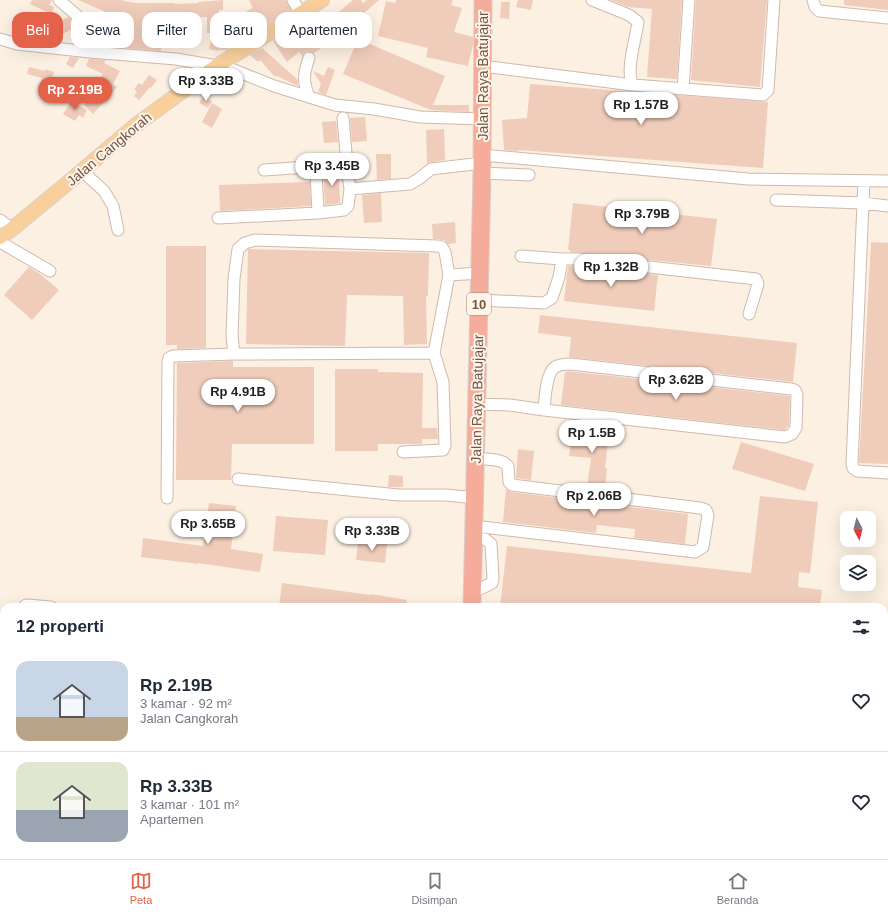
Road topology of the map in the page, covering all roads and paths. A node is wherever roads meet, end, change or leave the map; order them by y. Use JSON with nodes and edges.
{"nodes":[{"id":1,"x":59,"y":0,"type":"edge"},
{"id":2,"x":293,"y":0,"type":"edge"},
{"id":3,"x":322,"y":0,"type":"edge"},
{"id":4,"x":483,"y":0,"type":"edge"},
{"id":5,"x":592,"y":0,"type":"edge"},
{"id":6,"x":689,"y":0,"type":"edge"},
{"id":7,"x":774,"y":0,"type":"edge"},
{"id":8,"x":813,"y":0,"type":"edge"},
{"id":9,"x":300,"y":12,"type":"edge"},
{"id":10,"x":304,"y":12,"type":"edge"},
{"id":11,"x":888,"y":18,"type":"edge"},
{"id":12,"x":275,"y":30,"type":"edge"},
{"id":13,"x":0,"y":39,"type":"edge"},
{"id":14,"x":90,"y":52,"type":"junction"},
{"id":15,"x":309,"y":58,"type":"dead end"},
{"id":16,"x":218,"y":66,"type":"junction"},
{"id":17,"x":482,"y":66,"type":"junction"},
{"id":18,"x":632,"y":85,"type":"junction"},
{"id":19,"x":683,"y":89,"type":"junction"},
{"id":20,"x":309,"y":97,"type":"junction"},
{"id":21,"x":343,"y":118,"type":"dead end"},
{"id":22,"x":482,"y":119,"type":"junction"},
{"id":23,"x":482,"y":164,"type":"junction"},
{"id":24,"x":264,"y":170,"type":"dead end"},
{"id":25,"x":82,"y":171,"type":"junction"},
{"id":26,"x":529,"y":175,"type":"dead end"},
{"id":27,"x":864,"y":181,"type":"junction"},
{"id":28,"x":888,"y":181,"type":"edge"},
{"id":29,"x":350,"y":189,"type":"junction"},
{"id":30,"x":776,"y":200,"type":"dead end"},
{"id":31,"x":863,"y":203,"type":"junction"},
{"id":32,"x":888,"y":206,"type":"edge"},
{"id":33,"x":318,"y":213,"type":"junction"},
{"id":34,"x":218,"y":218,"type":"dead end"},
{"id":35,"x":0,"y":220,"type":"edge"},
{"id":36,"x":12,"y":229,"type":"junction"},
{"id":37,"x":118,"y":230,"type":"dead end"},
{"id":38,"x":0,"y":237,"type":"edge"},
{"id":39,"x":0,"y":242,"type":"edge"},
{"id":40,"x":520,"y":256,"type":"dead end"},
{"id":41,"x":562,"y":259,"type":"junction"},
{"id":42,"x":50,"y":271,"type":"dead end"},
{"id":43,"x":480,"y":273,"type":"junction"},
{"id":44,"x":448,"y":275,"type":"junction"},
{"id":45,"x":479,"y":300,"type":"junction"},
{"id":46,"x":749,"y":314,"type":"dead end"},
{"id":47,"x":434,"y":353,"type":"junction"},
{"id":48,"x":234,"y":354,"type":"junction"},
{"id":49,"x":477,"y":404,"type":"junction"},
{"id":50,"x":544,"y":410,"type":"junction"},
{"id":51,"x":403,"y":452,"type":"dead end"},
{"id":52,"x":475,"y":458,"type":"junction"},
{"id":53,"x":888,"y":473,"type":"edge"},
{"id":54,"x":238,"y":479,"type":"dead end"},
{"id":55,"x":167,"y":498,"type":"dead end"},
{"id":56,"x":475,"y":498,"type":"junction"},
{"id":57,"x":474,"y":532,"type":"junction"},
{"id":58,"x":472,"y":600,"type":"edge"}],
"edges":[{"from":1,"to":14,"type":"street"},
{"from":2,"to":9,"type":"street"},
{"from":3,"to":10,"type":"main road","name":"Jalan Cangkorah"},
{"from":4,"to":17,"type":"highway","name":"Jalan Raya Batujajar","number":"10"},
{"from":5,"to":18,"type":"street"},
{"from":6,"to":19,"type":"street"},
{"from":7,"to":19,"type":"street"},
{"from":8,"to":11,"type":"street"},
{"from":12,"to":16,"type":"main road","name":"Jalan Cangkorah"},
{"from":13,"to":14,"type":"street"},
{"from":14,"to":16,"type":"street"},
{"from":15,"to":20,"type":"street"},
{"from":16,"to":20,"type":"street"},
{"from":16,"to":25,"type":"main road","name":"Jalan Cangkorah"},
{"from":17,"to":18,"type":"street"},
{"from":17,"to":22,"type":"highway","name":"Jalan Raya Batujajar","number":"10"},
{"from":18,"to":19,"type":"street"},
{"from":20,"to":22,"type":"street"},
{"from":21,"to":29,"type":"street"},
{"from":22,"to":23,"type":"highway","name":"Jalan Raya Batujajar","number":"10"},
{"from":23,"to":26,"type":"street"},
{"from":23,"to":27,"type":"street"},
{"from":23,"to":29,"type":"street"},
{"from":23,"to":43,"type":"highway","name":"Jalan Raya Batujajar","number":"10"},
{"from":24,"to":33,"type":"street"},
{"from":25,"to":36,"type":"main road","name":"Jalan Cangkorah"},
{"from":25,"to":37,"type":"street"},
{"from":27,"to":28,"type":"street"},
{"from":27,"to":31,"type":"street"},
{"from":29,"to":33,"type":"street"},
{"from":30,"to":31,"type":"street"},
{"from":31,"to":32,"type":"street"},
{"from":31,"to":53,"type":"street"},
{"from":33,"to":34,"type":"street"},
{"from":35,"to":36,"type":"street"},
{"from":36,"to":38,"type":"main road","name":"Jalan Cangkorah"},
{"from":39,"to":42,"type":"street"},
{"from":40,"to":41,"type":"street"},
{"from":41,"to":45,"type":"street"},
{"from":41,"to":46,"type":"street"},
{"from":43,"to":44,"type":"street"},
{"from":43,"to":45,"type":"highway","name":"Jalan Raya Batujajar","number":"10"},
{"from":44,"to":47,"type":"street"},
{"from":44,"to":48,"type":"street"},
{"from":45,"to":49,"type":"highway","name":"Jalan Raya Batujajar","number":"10"},
{"from":47,"to":48,"type":"street"},
{"from":47,"to":51,"type":"street"},
{"from":48,"to":55,"type":"street"},
{"from":49,"to":50,"type":"street"},
{"from":49,"to":52,"type":"highway","name":"Jalan Raya Batujajar","number":"10"},
{"from":50,"to":50,"type":"street"},
{"from":52,"to":56,"type":"highway","name":"Jalan Raya Batujajar","number":"10"},
{"from":52,"to":57,"type":"street"},
{"from":54,"to":56,"type":"street"},
{"from":56,"to":57,"type":"highway","name":"Jalan Raya Batujajar","number":"10"},
{"from":57,"to":58,"type":"highway","name":"Jalan Raya Batujajar","number":"10"}]}
